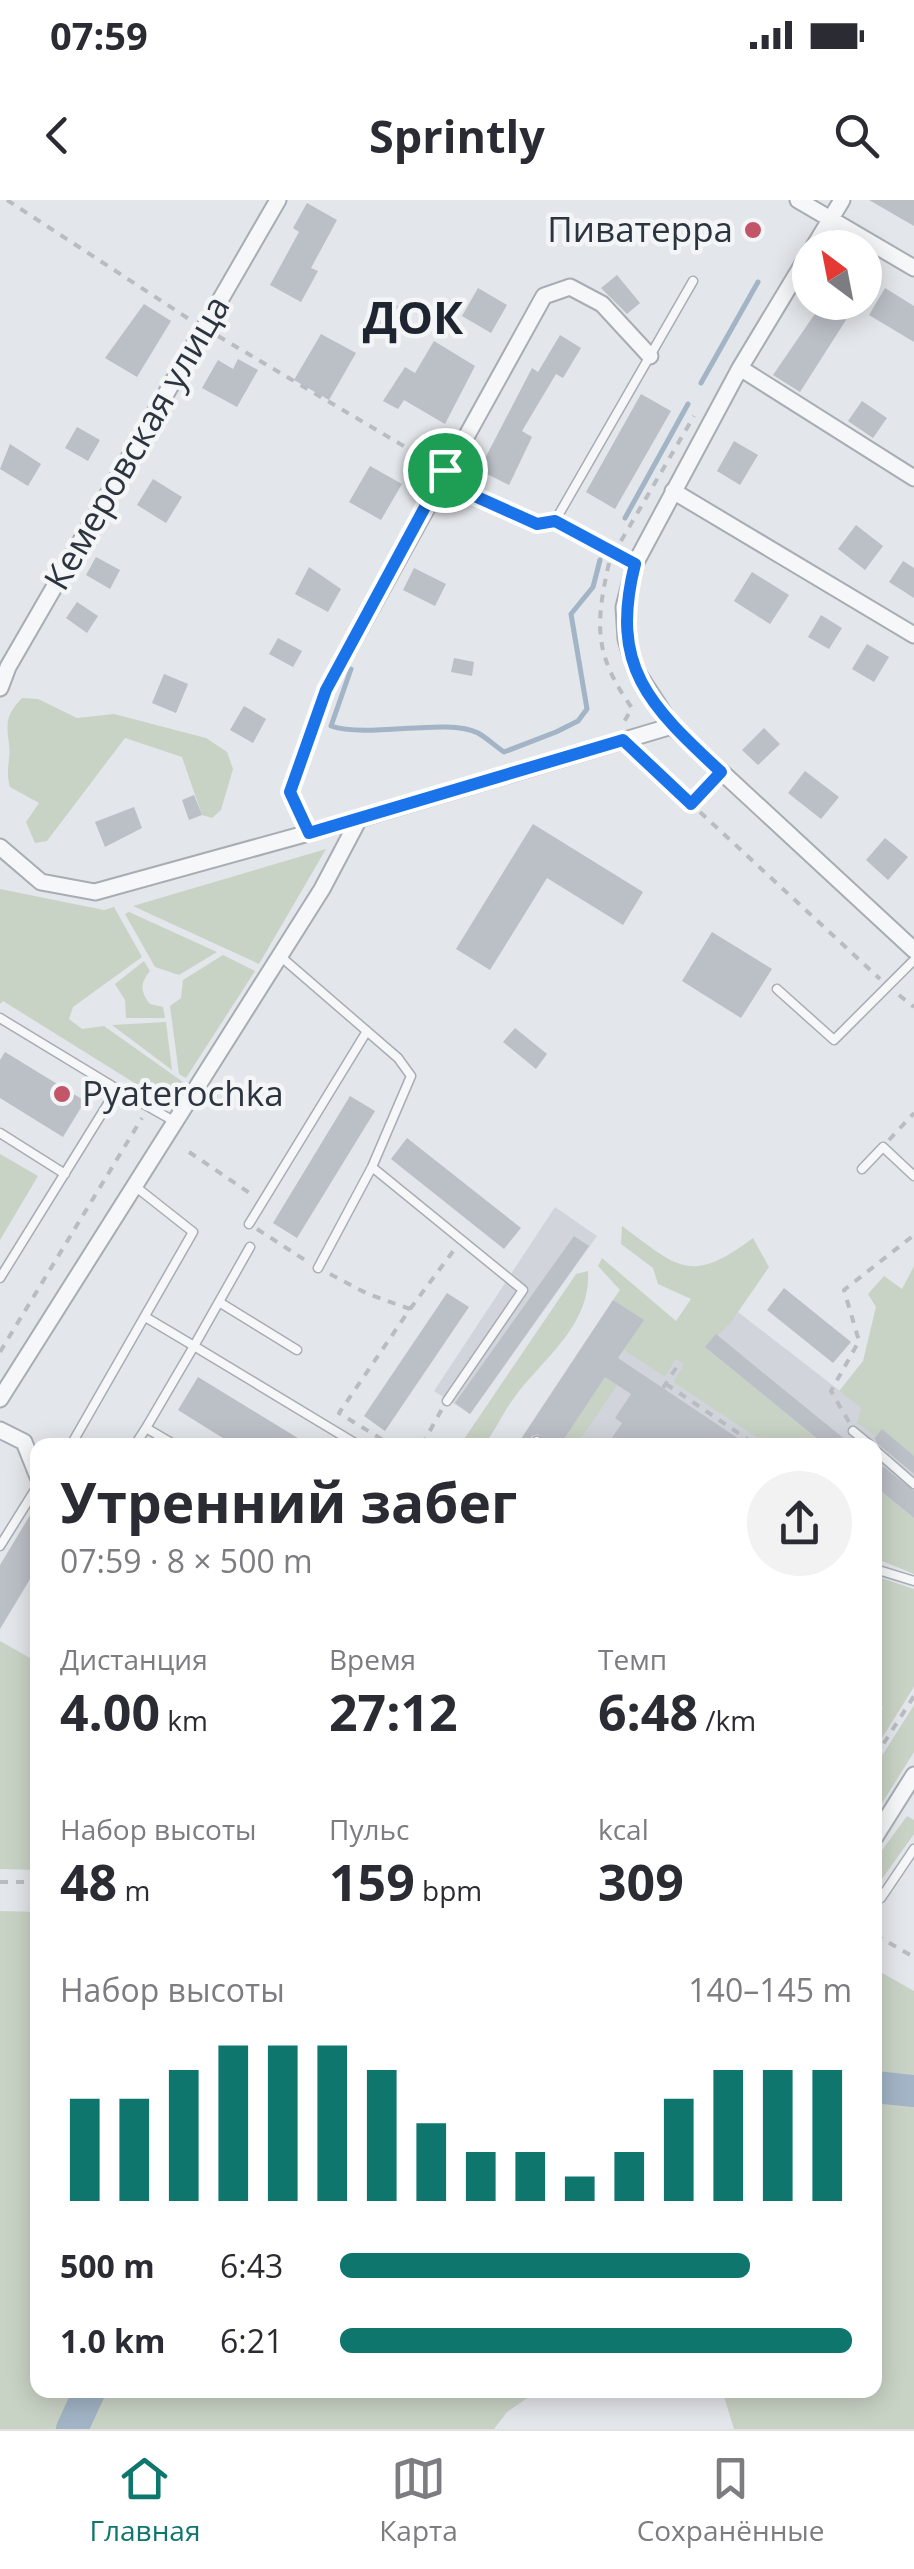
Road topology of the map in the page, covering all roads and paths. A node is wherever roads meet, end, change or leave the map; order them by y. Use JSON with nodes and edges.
{"nodes":[{"id":1,"x":7,"y":200,"type":"edge"},
{"id":2,"x":278,"y":200,"type":"edge"},
{"id":3,"x":798,"y":200,"type":"edge"},
{"id":4,"x":842,"y":200,"type":"edge"},
{"id":5,"x":830,"y":219,"type":"junction"},
{"id":6,"x":823,"y":230,"type":"edge"},
{"id":7,"x":914,"y":268,"type":"edge"},
{"id":8,"x":694,"y":281,"type":"dead end"},
{"id":9,"x":792,"y":282,"type":"edge"},
{"id":10,"x":204,"y":328,"type":"junction"},
{"id":11,"x":650,"y":356,"type":"junction"},
{"id":12,"x":740,"y":368,"type":"junction"},
{"id":13,"x":445,"y":470,"type":"junction"},
{"id":14,"x":914,"y":478,"type":"edge"},
{"id":15,"x":673,"y":492,"type":"junction"},
{"id":16,"x":555,"y":521,"type":"junction"},
{"id":17,"x":635,"y":564,"type":"junction"},
{"id":18,"x":914,"y":635,"type":"edge"},
{"id":19,"x":0,"y":688,"type":"edge"},
{"id":20,"x":672,"y":726,"type":"junction"},
{"id":21,"x":623,"y":740,"type":"junction"},
{"id":22,"x":721,"y":772,"type":"junction"},
{"id":23,"x":691,"y":804,"type":"junction"},
{"id":24,"x":358,"y":819,"type":"junction"},
{"id":25,"x":309,"y":833,"type":"junction"},
{"id":26,"x":0,"y":849,"type":"edge"},
{"id":27,"x":914,"y":950,"type":"edge"},
{"id":28,"x":278,"y":955,"type":"junction"},
{"id":29,"x":914,"y":960,"type":"edge"},
{"id":30,"x":888,"y":986,"type":"junction"},
{"id":31,"x":777,"y":988,"type":"dead end"},
{"id":32,"x":914,"y":1008,"type":"edge"},
{"id":33,"x":0,"y":1018,"type":"edge"},
{"id":34,"x":367,"y":1031,"type":"junction"},
{"id":35,"x":117,"y":1089,"type":"junction"},
{"id":36,"x":914,"y":1114,"type":"edge"},
{"id":37,"x":172,"y":1120,"type":"junction"},
{"id":38,"x":0,"y":1133,"type":"edge"},
{"id":39,"x":883,"y":1147,"type":"junction"},
{"id":40,"x":189,"y":1152,"type":"dead end"},
{"id":41,"x":372,"y":1167,"type":"junction"},
{"id":42,"x":862,"y":1169,"type":"dead end"},
{"id":43,"x":65,"y":1174,"type":"junction"},
{"id":44,"x":914,"y":1176,"type":"edge"},
{"id":45,"x":132,"y":1184,"type":"junction"},
{"id":46,"x":249,"y":1224,"type":"junction"},
{"id":47,"x":914,"y":1235,"type":"edge"},
{"id":48,"x":463,"y":1238,"type":"junction"},
{"id":49,"x":250,"y":1247,"type":"dead end"},
{"id":50,"x":318,"y":1268,"type":"junction"},
{"id":51,"x":0,"y":1278,"type":"edge"},
{"id":52,"x":219,"y":1302,"type":"junction"},
{"id":53,"x":410,"y":1308,"type":"junction"},
{"id":54,"x":147,"y":1318,"type":"junction"},
{"id":55,"x":194,"y":1346,"type":"junction"},
{"id":56,"x":297,"y":1350,"type":"dead end"},
{"id":57,"x":678,"y":1364,"type":"dead end"},
{"id":58,"x":0,"y":1398,"type":"edge"},
{"id":59,"x":447,"y":1401,"type":"joint"},
{"id":60,"x":146,"y":1428,"type":"junction"},
{"id":61,"x":0,"y":1430,"type":"edge"},
{"id":62,"x":854,"y":1431,"type":"joint"},
{"id":63,"x":75,"y":1438,"type":"edge"},
{"id":64,"x":140,"y":1438,"type":"edge"},
{"id":65,"x":163,"y":1438,"type":"edge"},
{"id":66,"x":346,"y":1438,"type":"edge"},
{"id":67,"x":380,"y":1438,"type":"edge"},
{"id":68,"x":426,"y":1438,"type":"edge"},
{"id":69,"x":745,"y":1438,"type":"edge"},
{"id":70,"x":862,"y":1438,"type":"edge"},
{"id":71,"x":882,"y":1456,"type":"edge"},
{"id":72,"x":30,"y":1457,"type":"edge"},
{"id":73,"x":914,"y":1484,"type":"edge"},
{"id":74,"x":30,"y":1498,"type":"edge"},
{"id":75,"x":0,"y":1546,"type":"edge"},
{"id":76,"x":882,"y":1571,"type":"edge"},
{"id":77,"x":914,"y":1582,"type":"edge"},
{"id":78,"x":914,"y":1696,"type":"edge"},
{"id":79,"x":882,"y":1746,"type":"edge"},
{"id":80,"x":914,"y":1775,"type":"edge"},
{"id":81,"x":882,"y":1826,"type":"edge"},
{"id":82,"x":914,"y":1849,"type":"edge"},
{"id":83,"x":0,"y":1882,"type":"edge"},
{"id":84,"x":30,"y":1882,"type":"edge"},
{"id":85,"x":882,"y":1897,"type":"edge"},
{"id":86,"x":882,"y":1939,"type":"edge"},
{"id":87,"x":914,"y":1956,"type":"edge"}],
"edges":[{"from":1,"to":10,"type":"path"},
{"from":2,"to":10,"type":"street","name":"Кемеровская улица"},
{"from":3,"to":5,"type":"street"},
{"from":4,"to":5,"type":"street"},
{"from":5,"to":6,"type":"street"},
{"from":5,"to":7,"type":"street"},
{"from":8,"to":11,"type":"lane"},
{"from":9,"to":12,"type":"street"},
{"from":10,"to":13,"type":"path"},
{"from":10,"to":19,"type":"street","name":"Кемеровская улица"},
{"from":11,"to":13,"type":"street"},
{"from":11,"to":16,"type":"lane"},
{"from":12,"to":14,"type":"street"},
{"from":12,"to":15,"type":"street"},
{"from":13,"to":16,"type":"path"},
{"from":13,"to":25,"type":"street"},
{"from":15,"to":17,"type":"street"},
{"from":15,"to":18,"type":"street"},
{"from":16,"to":17,"type":"lane"},
{"from":17,"to":20,"type":"street"},
{"from":20,"to":21,"type":"street"},
{"from":20,"to":22,"type":"street"},
{"from":21,"to":23,"type":"path"},
{"from":21,"to":24,"type":"street"},
{"from":22,"to":23,"type":"lane"},
{"from":22,"to":27,"type":"street"},
{"from":23,"to":30,"type":"path"},
{"from":24,"to":25,"type":"street"},
{"from":24,"to":28,"type":"street"},
{"from":25,"to":26,"type":"street"},
{"from":28,"to":34,"type":"lane"},
{"from":28,"to":37,"type":"street"},
{"from":29,"to":30,"type":"lane"},
{"from":30,"to":31,"type":"lane"},
{"from":30,"to":32,"type":"path"},
{"from":33,"to":35,"type":"lane"},
{"from":34,"to":41,"type":"lane"},
{"from":34,"to":46,"type":"lane"},
{"from":35,"to":37,"type":"lane"},
{"from":35,"to":43,"type":"lane"},
{"from":36,"to":39,"type":"path"},
{"from":37,"to":45,"type":"street"},
{"from":38,"to":43,"type":"lane"},
{"from":39,"to":42,"type":"lane"},
{"from":39,"to":44,"type":"lane"},
{"from":40,"to":46,"type":"path"},
{"from":41,"to":48,"type":"lane"},
{"from":41,"to":50,"type":"lane"},
{"from":43,"to":51,"type":"lane"},
{"from":45,"to":54,"type":"lane"},
{"from":45,"to":58,"type":"street"},
{"from":46,"to":50,"type":"path"},
{"from":47,"to":62,"type":"path"},
{"from":48,"to":53,"type":"path"},
{"from":48,"to":59,"type":"lane"},
{"from":49,"to":52,"type":"lane"},
{"from":50,"to":53,"type":"path"},
{"from":52,"to":55,"type":"lane"},
{"from":52,"to":56,"type":"lane"},
{"from":53,"to":67,"type":"path"},
{"from":54,"to":55,"type":"lane"},
{"from":54,"to":63,"type":"lane"},
{"from":55,"to":60,"type":"lane"},
{"from":55,"to":66,"type":"lane"},
{"from":57,"to":69,"type":"path"},
{"from":59,"to":68,"type":"path"},
{"from":60,"to":64,"type":"lane"},
{"from":60,"to":65,"type":"lane"},
{"from":61,"to":72,"type":"street"},
{"from":62,"to":70,"type":"lane"},
{"from":71,"to":73,"type":"lane"},
{"from":74,"to":75,"type":"lane"},
{"from":76,"to":77,"type":"lane"},
{"from":78,"to":79,"type":"path"},
{"from":80,"to":81,"type":"street"},
{"from":82,"to":85,"type":"lane"},
{"from":83,"to":84,"type":"path"},
{"from":86,"to":87,"type":"path"}]}
